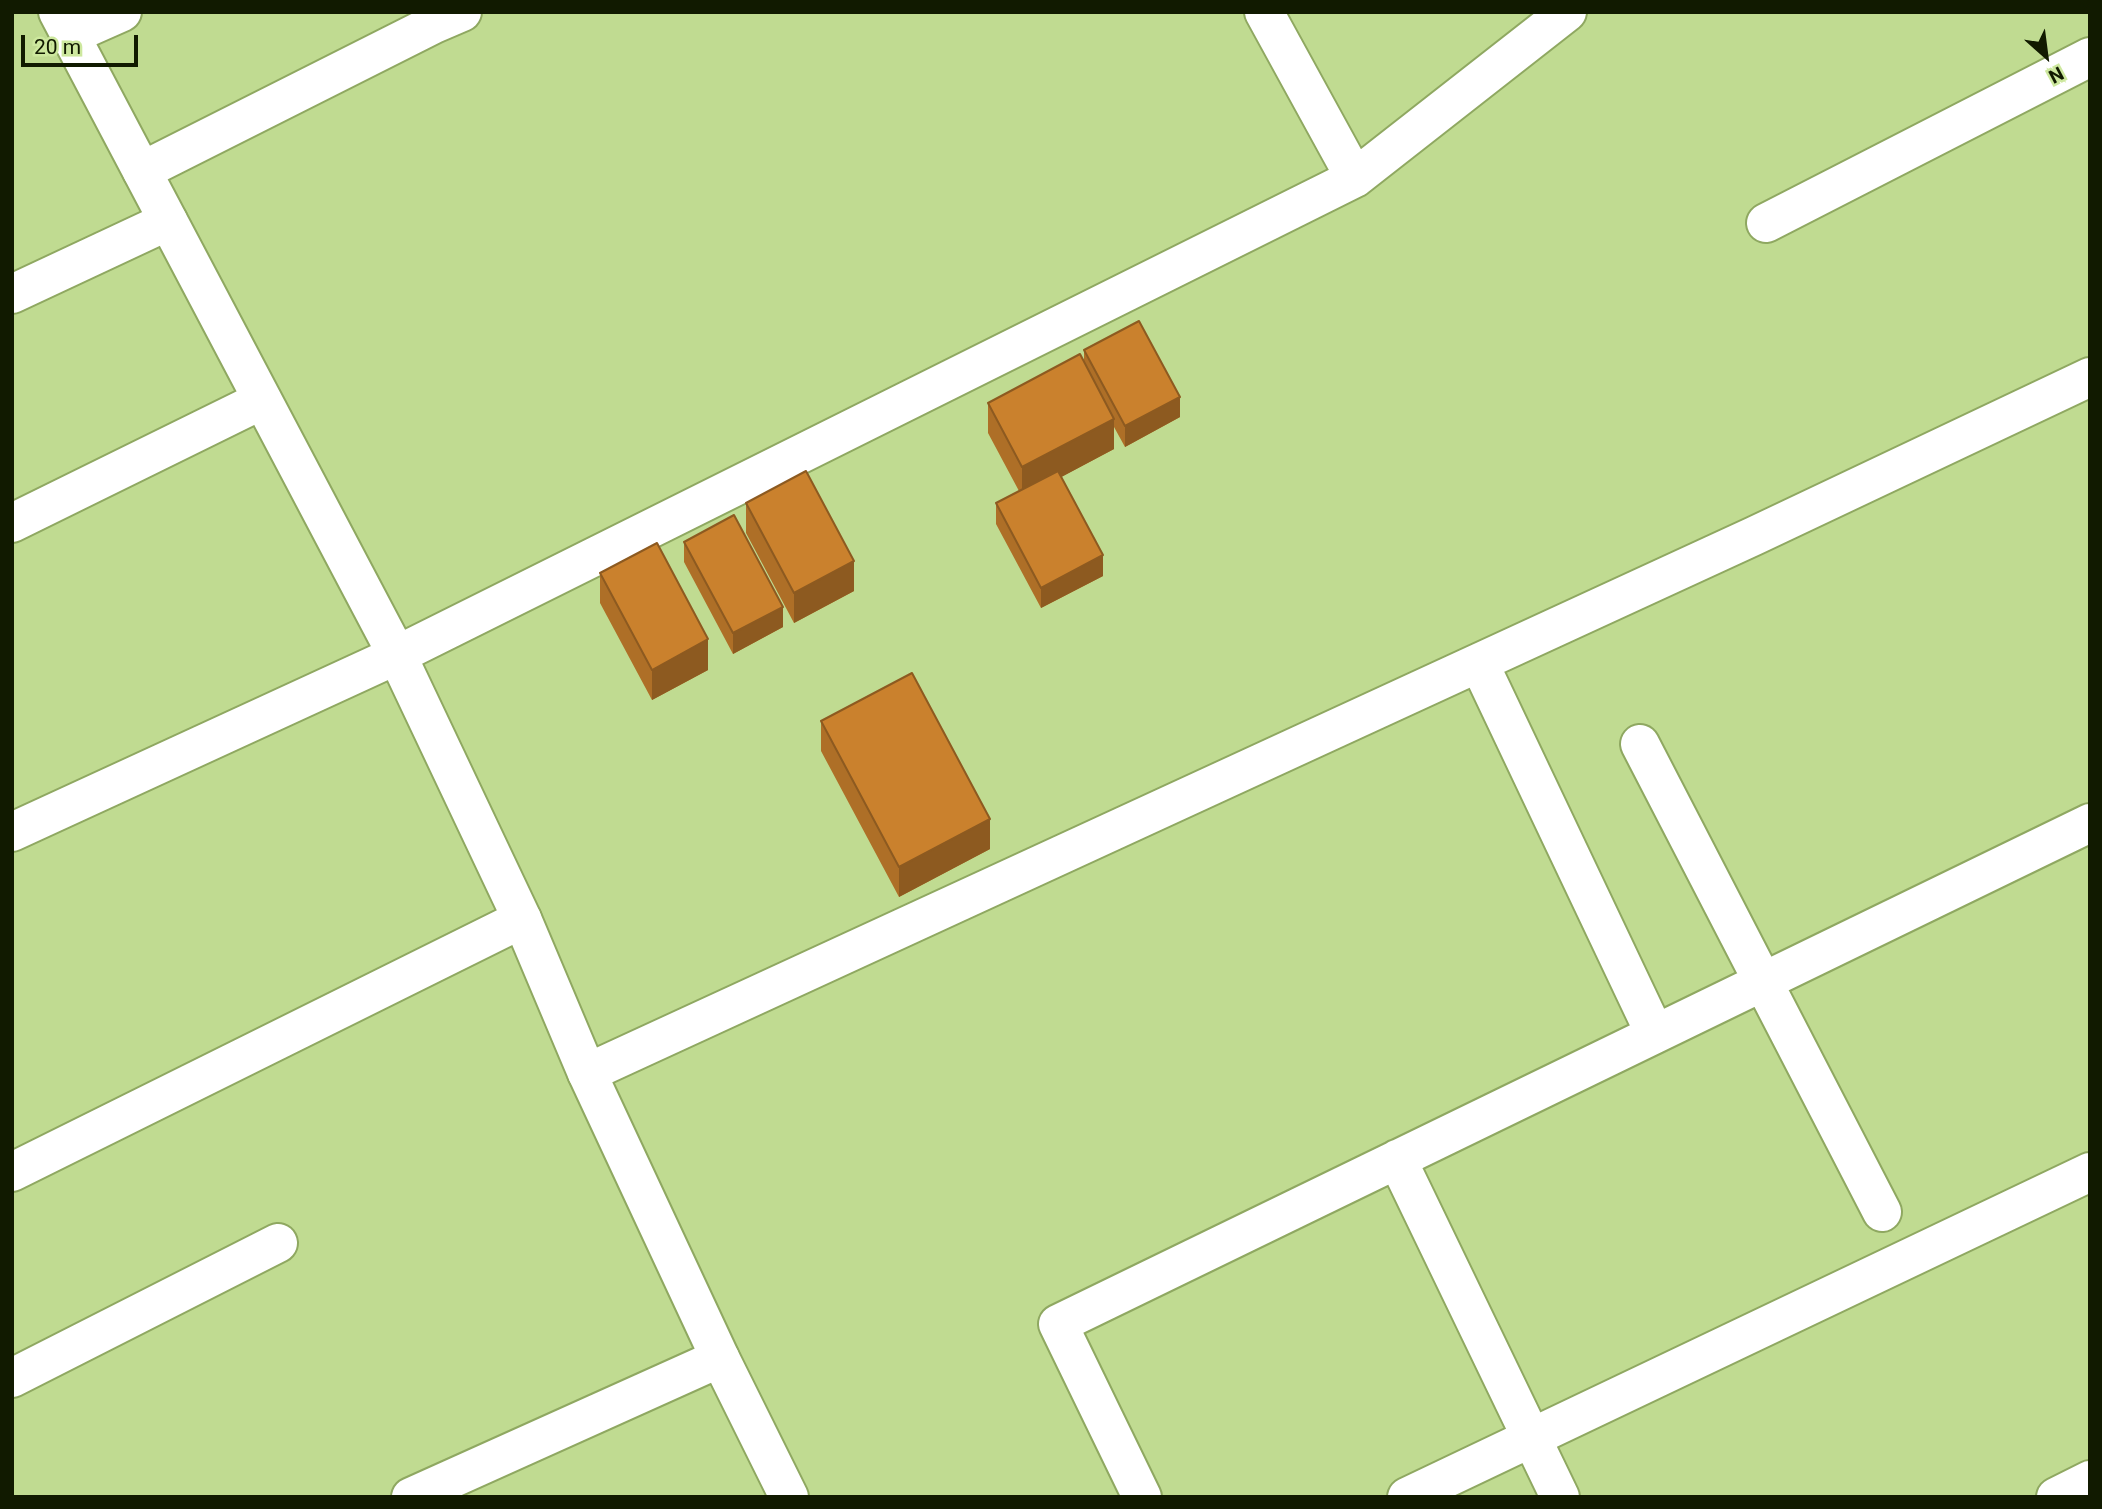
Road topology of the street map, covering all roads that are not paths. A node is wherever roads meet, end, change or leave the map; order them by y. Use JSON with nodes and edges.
{"nodes":[{"id":1,"x":122,"y":12,"type":"edge"},
{"id":2,"x":462,"y":12,"type":"edge"},
{"id":3,"x":1264,"y":12,"type":"edge"},
{"id":4,"x":1567,"y":12,"type":"edge"},
{"id":5,"x":64,"y":24,"type":"edge"},
{"id":6,"x":2090,"y":57,"type":"edge"},
{"id":7,"x":142,"y":171,"type":"junction"},
{"id":8,"x":1354,"y":178,"type":"junction"},
{"id":9,"x":168,"y":221,"type":"junction"},
{"id":10,"x":1766,"y":223,"type":"dead end"},
{"id":11,"x":12,"y":294,"type":"edge"},
{"id":12,"x":2090,"y":377,"type":"edge"},
{"id":13,"x":262,"y":400,"type":"junction"},
{"id":14,"x":12,"y":523,"type":"edge"},
{"id":15,"x":397,"y":655,"type":"junction"},
{"id":16,"x":1479,"y":663,"type":"junction"},
{"id":17,"x":1640,"y":744,"type":"dead end"},
{"id":18,"x":2090,"y":823,"type":"edge"},
{"id":19,"x":12,"y":832,"type":"edge"},
{"id":20,"x":522,"y":919,"type":"junction"},
{"id":21,"x":1763,"y":982,"type":"junction"},
{"id":22,"x":1655,"y":1034,"type":"junction"},
{"id":23,"x":587,"y":1073,"type":"junction"},
{"id":24,"x":1396,"y":1159,"type":"junction"},
{"id":25,"x":12,"y":1172,"type":"edge"},
{"id":26,"x":2090,"y":1172,"type":"edge"},
{"id":27,"x":1882,"y":1212,"type":"dead end"},
{"id":28,"x":278,"y":1243,"type":"dead end"},
{"id":29,"x":720,"y":1358,"type":"junction"},
{"id":30,"x":12,"y":1378,"type":"edge"},
{"id":31,"x":1533,"y":1437,"type":"junction"},
{"id":32,"x":2090,"y":1480,"type":"edge"},
{"id":33,"x":411,"y":1497,"type":"edge"},
{"id":34,"x":789,"y":1497,"type":"edge"},
{"id":35,"x":1142,"y":1497,"type":"edge"},
{"id":36,"x":1407,"y":1497,"type":"edge"},
{"id":37,"x":1560,"y":1497,"type":"edge"},
{"id":38,"x":2056,"y":1497,"type":"edge"}],
"edges":[{"from":1,"to":5,"type":"street"},
{"from":2,"to":7,"type":"street"},
{"from":3,"to":8,"type":"street"},
{"from":4,"to":8,"type":"street"},
{"from":5,"to":7,"type":"street"},
{"from":6,"to":10,"type":"street"},
{"from":7,"to":9,"type":"street"},
{"from":8,"to":15,"type":"street"},
{"from":9,"to":11,"type":"street"},
{"from":9,"to":13,"type":"street"},
{"from":12,"to":16,"type":"street"},
{"from":13,"to":14,"type":"street"},
{"from":13,"to":15,"type":"street"},
{"from":15,"to":19,"type":"street"},
{"from":15,"to":20,"type":"street"},
{"from":16,"to":22,"type":"street"},
{"from":16,"to":23,"type":"street"},
{"from":17,"to":21,"type":"street"},
{"from":18,"to":21,"type":"street"},
{"from":20,"to":23,"type":"street"},
{"from":20,"to":25,"type":"street"},
{"from":21,"to":22,"type":"street"},
{"from":21,"to":27,"type":"street"},
{"from":22,"to":24,"type":"street"},
{"from":23,"to":29,"type":"street"},
{"from":24,"to":31,"type":"street"},
{"from":24,"to":35,"type":"street"},
{"from":26,"to":31,"type":"street"},
{"from":28,"to":30,"type":"street"},
{"from":29,"to":33,"type":"street"},
{"from":29,"to":34,"type":"street"},
{"from":31,"to":36,"type":"street"},
{"from":31,"to":37,"type":"street"},
{"from":32,"to":38,"type":"street"}]}
